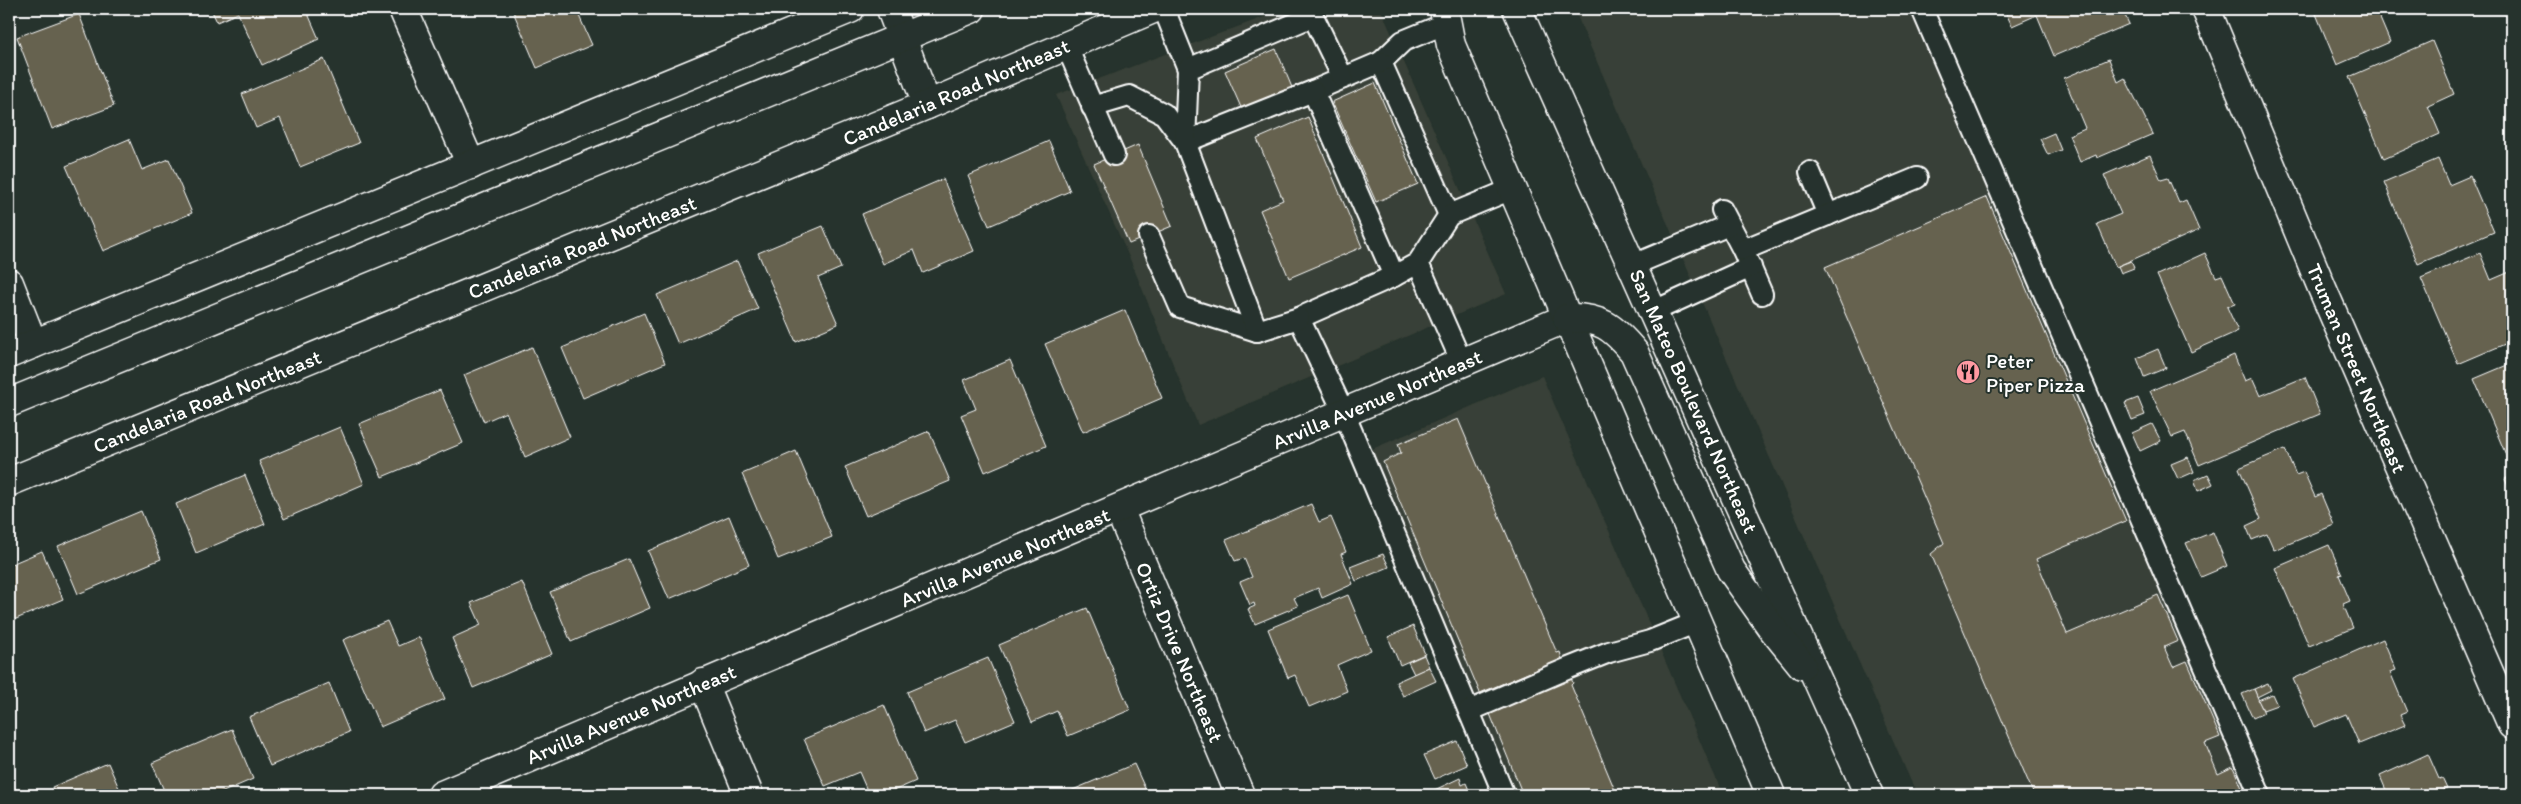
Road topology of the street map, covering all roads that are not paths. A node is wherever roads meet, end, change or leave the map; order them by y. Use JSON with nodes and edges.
{"nodes":[{"id":1,"x":403,"y":9,"type":"edge"},
{"id":2,"x":850,"y":9,"type":"edge"},
{"id":3,"x":891,"y":9,"type":"edge"},
{"id":4,"x":971,"y":9,"type":"edge"},
{"id":5,"x":1153,"y":9,"type":"edge"},
{"id":6,"x":1164,"y":9,"type":"edge"},
{"id":7,"x":1517,"y":9,"type":"edge"},
{"id":8,"x":1922,"y":9,"type":"edge"},
{"id":9,"x":2206,"y":9,"type":"edge"},
{"id":10,"x":1445,"y":16,"type":"edge"},
{"id":11,"x":902,"y":37,"type":"junction"},
{"id":12,"x":1066,"y":45,"type":"junction"},
{"id":13,"x":1381,"y":62,"type":"junction"},
{"id":14,"x":1188,"y":70,"type":"junction"},
{"id":15,"x":1343,"y":78,"type":"junction"},
{"id":16,"x":1313,"y":91,"type":"junction"},
{"id":17,"x":927,"y":105,"type":"junction"},
{"id":18,"x":1092,"y":107,"type":"junction"},
{"id":19,"x":1185,"y":142,"type":"junction"},
{"id":20,"x":1114,"y":155,"type":"dead end"},
{"id":21,"x":470,"y":165,"type":"junction"},
{"id":22,"x":1810,"y":172,"type":"dead end"},
{"id":23,"x":1917,"y":178,"type":"dead end"},
{"id":24,"x":1512,"y":189,"type":"junction"},
{"id":25,"x":1449,"y":215,"type":"junction"},
{"id":26,"x":1828,"y":215,"type":"junction"},
{"id":27,"x":1149,"y":236,"type":"dead end"},
{"id":28,"x":1747,"y":259,"type":"junction"},
{"id":29,"x":1418,"y":263,"type":"junction"},
{"id":30,"x":1633,"y":265,"type":"junction"},
{"id":31,"x":1394,"y":276,"type":"junction"},
{"id":32,"x":9,"y":283,"type":"edge"},
{"id":33,"x":1762,"y":294,"type":"dead end"},
{"id":34,"x":1654,"y":311,"type":"junction"},
{"id":35,"x":1299,"y":318,"type":"junction"},
{"id":36,"x":1567,"y":318,"type":"junction"},
{"id":37,"x":1257,"y":331,"type":"junction"},
{"id":38,"x":21,"y":349,"type":"edge"},
{"id":39,"x":1462,"y":363,"type":"junction"},
{"id":40,"x":9,"y":404,"type":"edge"},
{"id":41,"x":1344,"y":413,"type":"junction"},
{"id":42,"x":9,"y":482,"type":"edge"},
{"id":43,"x":1119,"y":509,"type":"junction"},
{"id":44,"x":1697,"y":622,"type":"junction"},
{"id":45,"x":703,"y":683,"type":"junction"},
{"id":46,"x":1822,"y":689,"type":"junction"},
{"id":47,"x":1469,"y":711,"type":"junction"},
{"id":48,"x":2512,"y":725,"type":"edge"},
{"id":49,"x":442,"y":795,"type":"edge"},
{"id":50,"x":749,"y":795,"type":"edge"},
{"id":51,"x":1240,"y":795,"type":"edge"},
{"id":52,"x":1504,"y":795,"type":"edge"},
{"id":53,"x":1771,"y":795,"type":"edge"},
{"id":54,"x":1869,"y":795,"type":"edge"},
{"id":55,"x":2260,"y":795,"type":"edge"}],
"edges":[{"from":1,"to":21,"type":"main road"},
{"from":2,"to":21,"type":"main road"},
{"from":3,"to":11,"type":"main road"},
{"from":4,"to":11,"type":"main road"},
{"from":5,"to":12,"type":"main road","name":"Candelaria Road Northeast"},
{"from":6,"to":14,"type":"lane"},
{"from":7,"to":30,"type":"main road","name":"San Mateo Boulevard Northeast"},
{"from":8,"to":55,"type":"lane"},
{"from":9,"to":48,"type":"main road","name":"Truman Street Northeast"},
{"from":10,"to":13,"type":"lane"},
{"from":10,"to":24,"type":"main road"},
{"from":11,"to":17,"type":"main road"},
{"from":11,"to":40,"type":"main road"},
{"from":12,"to":17,"type":"main road","name":"Candelaria Road Northeast"},
{"from":12,"to":18,"type":"lane"},
{"from":13,"to":15,"type":"lane"},
{"from":13,"to":25,"type":"lane"},
{"from":14,"to":15,"type":"lane"},
{"from":14,"to":19,"type":"lane"},
{"from":15,"to":16,"type":"lane"},
{"from":16,"to":19,"type":"lane"},
{"from":16,"to":31,"type":"lane"},
{"from":17,"to":42,"type":"main road","name":"Candelaria Road Northeast"},
{"from":18,"to":19,"type":"lane"},
{"from":18,"to":20,"type":"lane"},
{"from":19,"to":37,"type":"lane"},
{"from":21,"to":38,"type":"main road"},
{"from":22,"to":26,"type":"lane"},
{"from":23,"to":26,"type":"lane"},
{"from":24,"to":25,"type":"lane"},
{"from":24,"to":36,"type":"main road"},
{"from":25,"to":29,"type":"lane"},
{"from":26,"to":28,"type":"lane"},
{"from":27,"to":37,"type":"lane"},
{"from":28,"to":30,"type":"lane"},
{"from":28,"to":33,"type":"lane"},
{"from":28,"to":34,"type":"lane"},
{"from":29,"to":31,"type":"lane"},
{"from":29,"to":39,"type":"lane"},
{"from":30,"to":34,"type":"main road","name":"San Mateo Boulevard Northeast"},
{"from":31,"to":35,"type":"lane"},
{"from":32,"to":38,"type":"main road"},
{"from":34,"to":46,"type":"main road","name":"San Mateo Boulevard Northeast"},
{"from":35,"to":37,"type":"lane"},
{"from":35,"to":41,"type":"lane"},
{"from":36,"to":39,"type":"main road","name":"Arvilla Avenue Northeast"},
{"from":36,"to":44,"type":"main road"},
{"from":36,"to":46,"type":"main road"},
{"from":39,"to":41,"type":"main road","name":"Arvilla Avenue Northeast"},
{"from":41,"to":43,"type":"main road","name":"Arvilla Avenue Northeast"},
{"from":41,"to":47,"type":"lane"},
{"from":43,"to":45,"type":"main road","name":"Arvilla Avenue Northeast"},
{"from":43,"to":51,"type":"main road","name":"Ortiz Drive Northeast"},
{"from":44,"to":47,"type":"lane"},
{"from":44,"to":53,"type":"main road"},
{"from":45,"to":49,"type":"main road","name":"Arvilla Avenue Northeast"},
{"from":45,"to":50,"type":"main road"},
{"from":46,"to":54,"type":"main road","name":"San Mateo Boulevard Northeast"},
{"from":47,"to":52,"type":"lane"}]}
